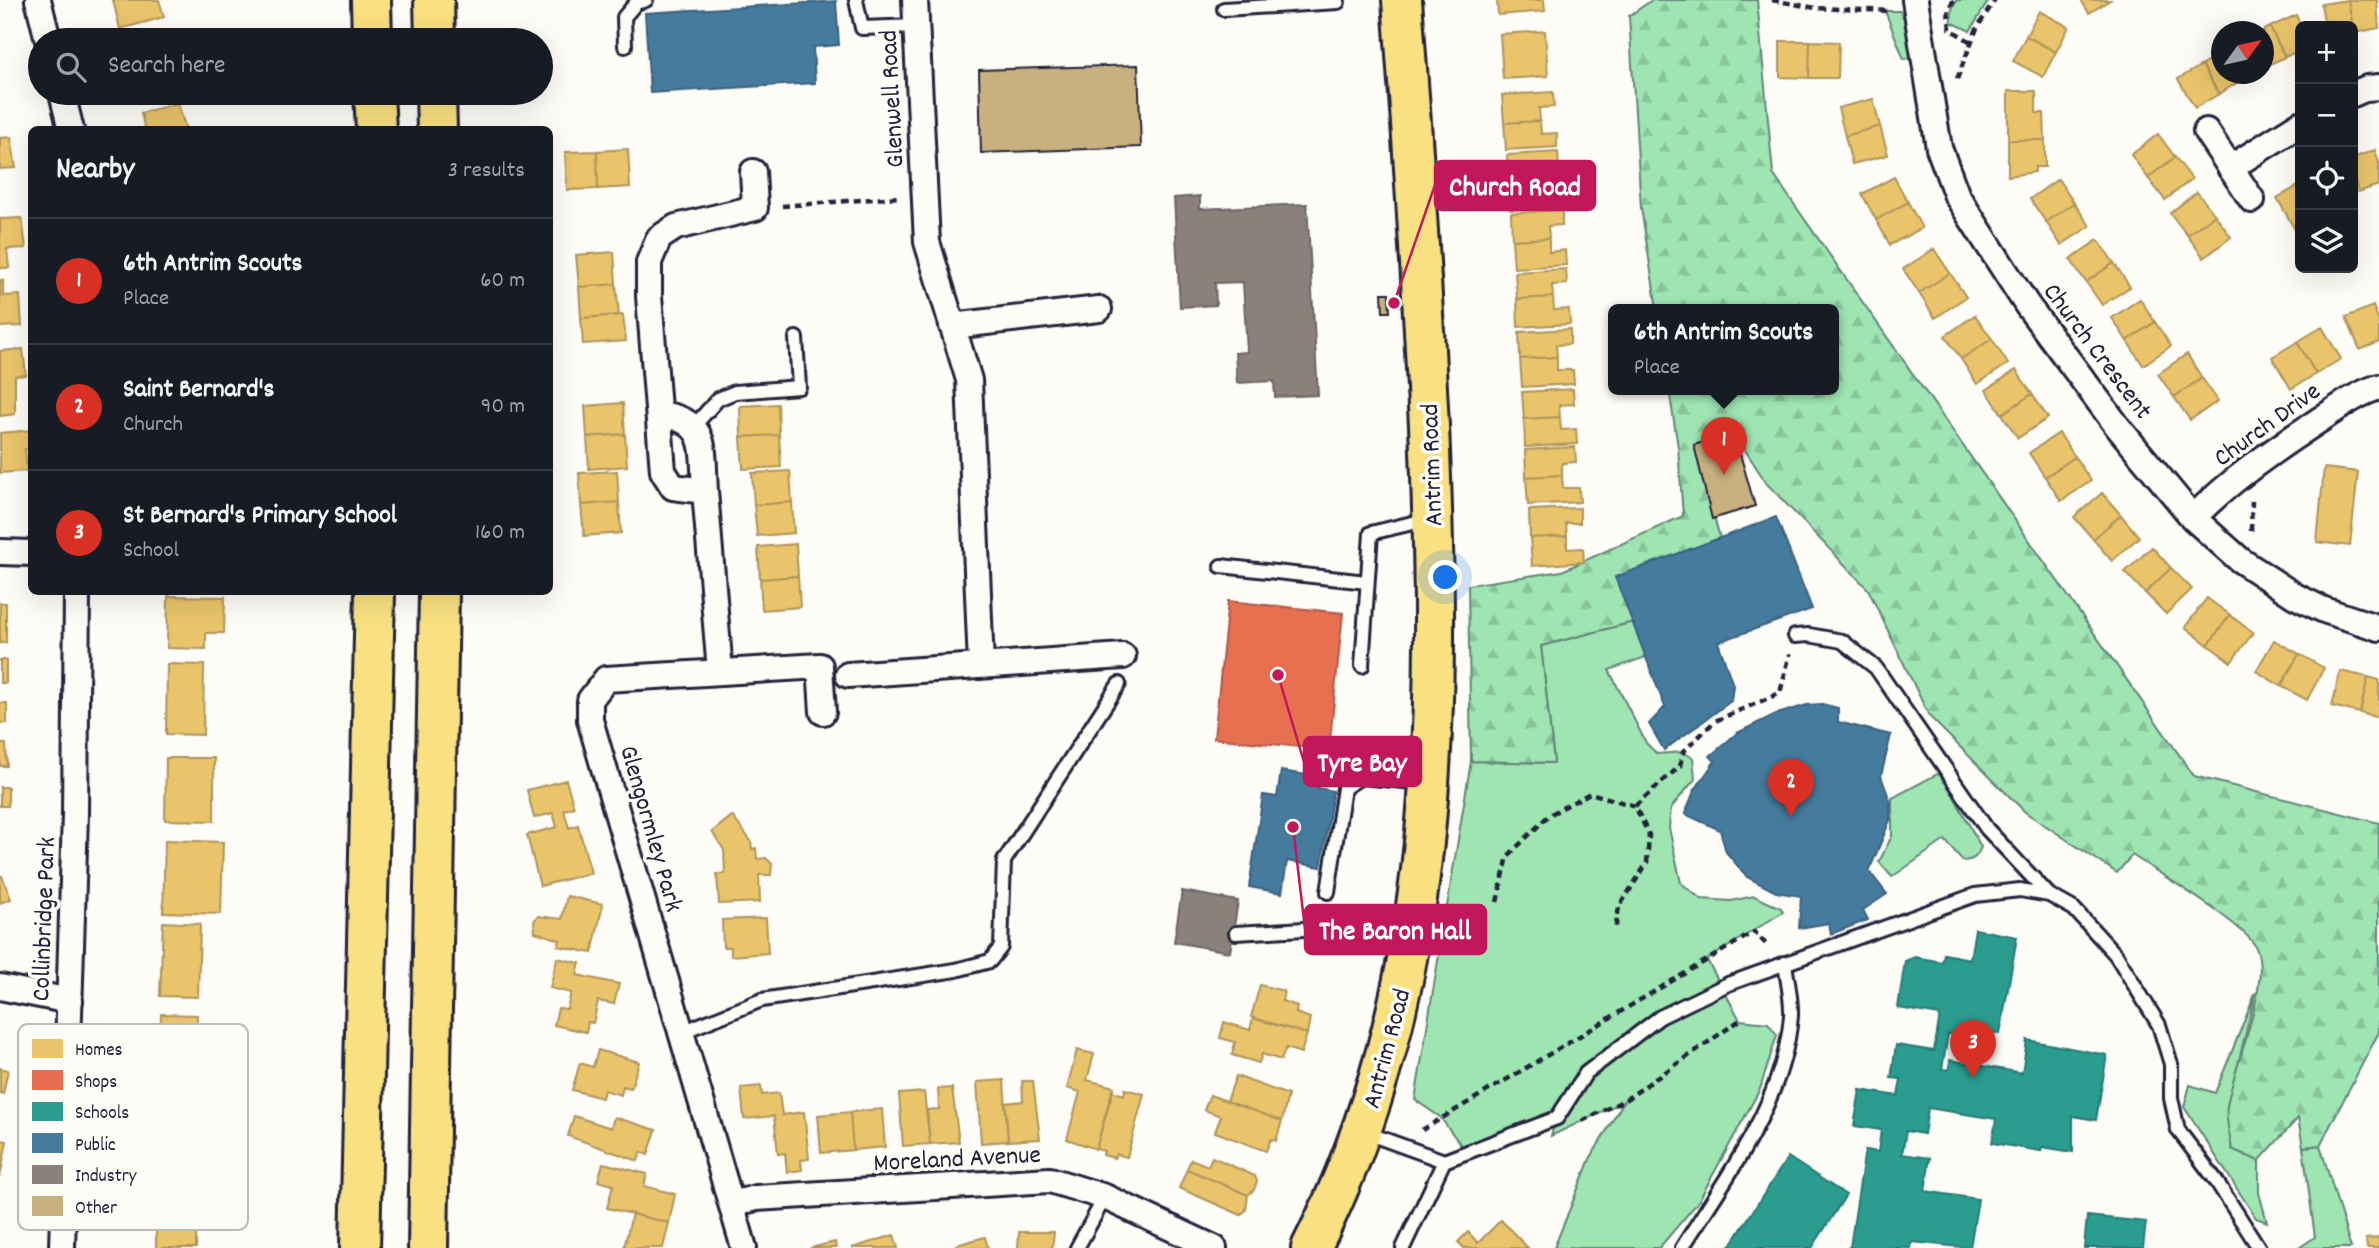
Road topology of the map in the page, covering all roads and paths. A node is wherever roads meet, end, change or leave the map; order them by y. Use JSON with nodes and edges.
{"nodes":[{"id":1,"x":38,"y":0,"type":"edge"},
{"id":2,"x":370,"y":0,"type":"edge"},
{"id":3,"x":434,"y":0,"type":"edge"},
{"id":4,"x":646,"y":0,"type":"edge"},
{"id":5,"x":856,"y":0,"type":"edge"},
{"id":6,"x":915,"y":0,"type":"edge"},
{"id":7,"x":1402,"y":0,"type":"edge"},
{"id":8,"x":1772,"y":0,"type":"edge"},
{"id":9,"x":1995,"y":0,"type":"edge"},
{"id":10,"x":1338,"y":2,"type":"dead end"},
{"id":11,"x":1953,"y":2,"type":"edge"},
{"id":12,"x":1253,"y":4,"type":"edge"},
{"id":13,"x":1916,"y":4,"type":"edge"},
{"id":14,"x":1224,"y":9,"type":"dead end"},
{"id":15,"x":916,"y":26,"type":"junction"},
{"id":16,"x":45,"y":28,"type":"edge"},
{"id":17,"x":371,"y":28,"type":"edge"},
{"id":18,"x":435,"y":28,"type":"edge"},
{"id":19,"x":1971,"y":42,"type":"junction"},
{"id":20,"x":625,"y":46,"type":"dead end"},
{"id":21,"x":2379,"y":87,"type":"edge"},
{"id":22,"x":1954,"y":88,"type":"dead end"},
{"id":23,"x":2358,"y":92,"type":"edge"},
{"id":24,"x":65,"y":105,"type":"edge"},
{"id":25,"x":375,"y":105,"type":"edge"},
{"id":26,"x":436,"y":105,"type":"edge"},
{"id":27,"x":70,"y":126,"type":"edge"},
{"id":28,"x":376,"y":126,"type":"edge"},
{"id":29,"x":437,"y":126,"type":"edge"},
{"id":30,"x":2295,"y":127,"type":"edge"},
{"id":31,"x":2206,"y":131,"type":"dead end"},
{"id":32,"x":2230,"y":168,"type":"junction"},
{"id":33,"x":753,"y":172,"type":"dead end"},
{"id":34,"x":924,"y":195,"type":"junction"},
{"id":35,"x":2252,"y":200,"type":"dead end"},
{"id":36,"x":755,"y":208,"type":"junction"},
{"id":37,"x":1099,"y":309,"type":"dead end"},
{"id":38,"x":952,"y":326,"type":"junction"},
{"id":39,"x":796,"y":338,"type":"dead end"},
{"id":40,"x":2379,"y":387,"type":"edge"},
{"id":41,"x":660,"y":414,"type":"junction"},
{"id":42,"x":694,"y":425,"type":"junction"},
{"id":43,"x":705,"y":491,"type":"junction"},
{"id":44,"x":2252,"y":499,"type":"dead end"},
{"id":45,"x":1433,"y":518,"type":"junction"},
{"id":46,"x":2193,"y":518,"type":"junction"},
{"id":47,"x":2261,"y":540,"type":"dead end"},
{"id":48,"x":0,"y":552,"type":"edge"},
{"id":49,"x":28,"y":553,"type":"edge"},
{"id":50,"x":1221,"y":566,"type":"dead end"},
{"id":51,"x":1367,"y":582,"type":"junction"},
{"id":52,"x":77,"y":595,"type":"edge"},
{"id":53,"x":375,"y":595,"type":"edge"},
{"id":54,"x":439,"y":595,"type":"edge"},
{"id":55,"x":2379,"y":628,"type":"edge"},
{"id":56,"x":1795,"y":636,"type":"joint"},
{"id":57,"x":1123,"y":656,"type":"dead end"},
{"id":58,"x":981,"y":666,"type":"junction"},
{"id":59,"x":1362,"y":666,"type":"dead end"},
{"id":60,"x":720,"y":672,"type":"junction"},
{"id":61,"x":848,"y":675,"type":"dead end"},
{"id":62,"x":1119,"y":684,"type":"dead end"},
{"id":63,"x":823,"y":712,"type":"dead end"},
{"id":64,"x":1429,"y":783,"type":"junction"},
{"id":65,"x":1635,"y":806,"type":"junction"},
{"id":66,"x":1328,"y":892,"type":"dead end"},
{"id":67,"x":2049,"y":895,"type":"junction"},
{"id":68,"x":1497,"y":902,"type":"dead end"},
{"id":69,"x":1413,"y":931,"type":"junction"},
{"id":70,"x":1615,"y":931,"type":"dead end"},
{"id":71,"x":1236,"y":933,"type":"dead end"},
{"id":72,"x":1785,"y":963,"type":"junction"},
{"id":73,"x":0,"y":987,"type":"edge"},
{"id":74,"x":70,"y":1001,"type":"junction"},
{"id":75,"x":1740,"y":1020,"type":"dead end"},
{"id":76,"x":69,"y":1024,"type":"edge"},
{"id":77,"x":682,"y":1032,"type":"junction"},
{"id":78,"x":1576,"y":1124,"type":"dead end"},
{"id":79,"x":1361,"y":1131,"type":"junction"},
{"id":80,"x":1403,"y":1146,"type":"junction"},
{"id":81,"x":1444,"y":1161,"type":"junction"},
{"id":82,"x":1105,"y":1197,"type":"junction"},
{"id":83,"x":732,"y":1204,"type":"junction"},
{"id":84,"x":63,"y":1230,"type":"edge"},
{"id":85,"x":62,"y":1248,"type":"edge"},
{"id":86,"x":360,"y":1248,"type":"edge"},
{"id":87,"x":428,"y":1248,"type":"edge"},
{"id":88,"x":744,"y":1248,"type":"edge"},
{"id":89,"x":1077,"y":1248,"type":"edge"},
{"id":90,"x":1214,"y":1248,"type":"edge"},
{"id":91,"x":1311,"y":1248,"type":"edge"},
{"id":92,"x":1403,"y":1248,"type":"edge"},
{"id":93,"x":1682,"y":1248,"type":"edge"},
{"id":94,"x":2259,"y":1248,"type":"edge"}],
"edges":[{"from":1,"to":16,"type":"street"},
{"from":2,"to":17,"type":"main road"},
{"from":3,"to":18,"type":"main road"},
{"from":4,"to":20,"type":"lane"},
{"from":5,"to":15,"type":"lane"},
{"from":6,"to":15,"type":"street","name":"Glenwell Road"},
{"from":7,"to":45,"type":"main road","name":"Antrim Road"},
{"from":8,"to":13,"type":"path"},
{"from":9,"to":19,"type":"path"},
{"from":10,"to":12,"type":"lane"},
{"from":11,"to":13,"type":"path"},
{"from":11,"to":19,"type":"path"},
{"from":12,"to":14,"type":"lane"},
{"from":13,"to":46,"type":"street","name":"Church Crescent"},
{"from":15,"to":34,"type":"street","name":"Glenwell Road"},
{"from":19,"to":22,"type":"path"},
{"from":21,"to":23,"type":"street"},
{"from":24,"to":27,"type":"street"},
{"from":25,"to":28,"type":"main road"},
{"from":26,"to":29,"type":"main road"},
{"from":30,"to":32,"type":"street"},
{"from":31,"to":32,"type":"street"},
{"from":32,"to":35,"type":"street"},
{"from":33,"to":36,"type":"street"},
{"from":34,"to":36,"type":"path"},
{"from":34,"to":38,"type":"street","name":"Glenwell Road"},
{"from":36,"to":41,"type":"street"},
{"from":37,"to":38,"type":"street"},
{"from":38,"to":58,"type":"street","name":"Glenwell Road"},
{"from":39,"to":42,"type":"lane"},
{"from":40,"to":46,"type":"street","name":"Church Drive"},
{"from":41,"to":42,"type":"street"},
{"from":41,"to":43,"type":"street"},
{"from":42,"to":43,"type":"street"},
{"from":43,"to":60,"type":"street"},
{"from":44,"to":47,"type":"path"},
{"from":45,"to":51,"type":"lane"},
{"from":45,"to":64,"type":"main road","name":"Antrim Road"},
{"from":46,"to":55,"type":"street","name":"Church Crescent"},
{"from":48,"to":49,"type":"street"},
{"from":50,"to":51,"type":"lane"},
{"from":51,"to":59,"type":"lane"},
{"from":52,"to":74,"type":"street","name":"Collinbridge Park"},
{"from":53,"to":86,"type":"main road"},
{"from":54,"to":87,"type":"main road"},
{"from":56,"to":65,"type":"path"},
{"from":56,"to":67,"type":"lane"},
{"from":57,"to":58,"type":"street"},
{"from":58,"to":61,"type":"street"},
{"from":60,"to":63,"type":"street","name":"Glengormley Park"},
{"from":60,"to":77,"type":"street","name":"Glengormley Park"},
{"from":62,"to":77,"type":"lane"},
{"from":64,"to":66,"type":"lane"},
{"from":64,"to":69,"type":"main road","name":"Antrim Road"},
{"from":65,"to":68,"type":"path"},
{"from":65,"to":70,"type":"path"},
{"from":67,"to":72,"type":"lane"},
{"from":67,"to":94,"type":"lane"},
{"from":69,"to":71,"type":"lane"},
{"from":69,"to":79,"type":"main road","name":"Antrim Road"},
{"from":72,"to":80,"type":"path"},
{"from":72,"to":81,"type":"lane"},
{"from":72,"to":93,"type":"lane"},
{"from":73,"to":74,"type":"street"},
{"from":74,"to":76,"type":"street","name":"Collinbridge Park"},
{"from":75,"to":78,"type":"path"},
{"from":77,"to":83,"type":"street","name":"Glengormley Park"},
{"from":79,"to":80,"type":"lane"},
{"from":79,"to":91,"type":"main road","name":"Antrim Road"},
{"from":80,"to":81,"type":"lane"},
{"from":81,"to":92,"type":"lane"},
{"from":82,"to":83,"type":"street","name":"Moreland Avenue"},
{"from":82,"to":89,"type":"lane"},
{"from":82,"to":90,"type":"street","name":"Moreland Avenue"},
{"from":83,"to":88,"type":"street","name":"Glengormley Park"},
{"from":84,"to":85,"type":"street","name":"Collinbridge Park"}]}
